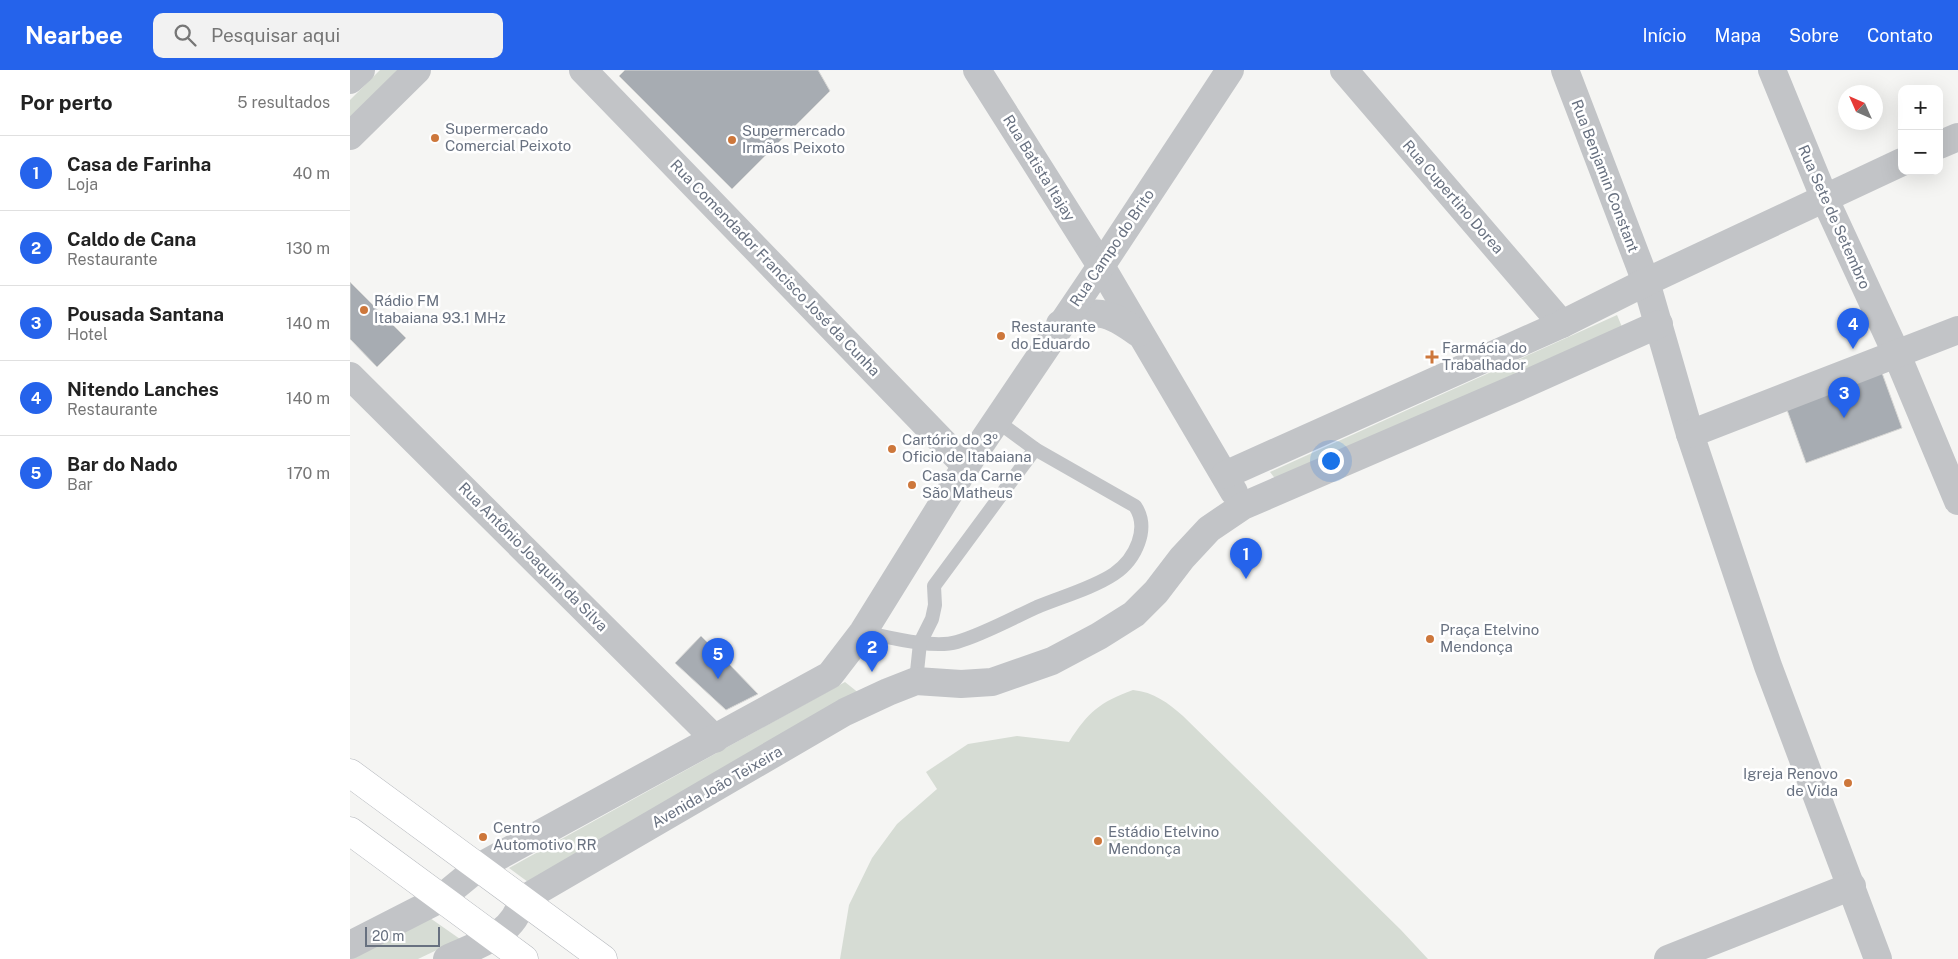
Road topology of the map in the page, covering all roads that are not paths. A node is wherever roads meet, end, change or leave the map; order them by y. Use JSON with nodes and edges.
{"nodes":[{"id":1,"x":360,"y":70,"type":"edge"},
{"id":2,"x":417,"y":70,"type":"edge"},
{"id":3,"x":583,"y":70,"type":"edge"},
{"id":4,"x":977,"y":70,"type":"edge"},
{"id":5,"x":1230,"y":70,"type":"edge"},
{"id":6,"x":1344,"y":70,"type":"edge"},
{"id":7,"x":1565,"y":70,"type":"edge"},
{"id":8,"x":1772,"y":70,"type":"edge"},
{"id":9,"x":350,"y":80,"type":"edge"},
{"id":10,"x":350,"y":136,"type":"edge"},
{"id":11,"x":1958,"y":137,"type":"edge"},
{"id":12,"x":1943,"y":143,"type":"edge"},
{"id":13,"x":1898,"y":164,"type":"edge"},
{"id":14,"x":1824,"y":197,"type":"junction"},
{"id":15,"x":1101,"y":266,"type":"junction"},
{"id":16,"x":1646,"y":282,"type":"junction"},
{"id":17,"x":1060,"y":324,"type":"junction"},
{"id":18,"x":1562,"y":324,"type":"junction"},
{"id":19,"x":1659,"y":324,"type":"junction"},
{"id":20,"x":1958,"y":330,"type":"edge"},
{"id":21,"x":1140,"y":334,"type":"junction"},
{"id":22,"x":1897,"y":355,"type":"junction"},
{"id":23,"x":350,"y":376,"type":"edge"},
{"id":24,"x":997,"y":421,"type":"junction"},
{"id":25,"x":1690,"y":434,"type":"junction"},
{"id":26,"x":1035,"y":449,"type":"junction"},
{"id":27,"x":966,"y":466,"type":"junction"},
{"id":28,"x":1225,"y":476,"type":"junction"},
{"id":29,"x":1958,"y":501,"type":"edge"},
{"id":30,"x":1243,"y":506,"type":"junction"},
{"id":31,"x":863,"y":632,"type":"junction"},
{"id":32,"x":920,"y":643,"type":"junction"},
{"id":33,"x":916,"y":681,"type":"junction"},
{"id":34,"x":715,"y":739,"type":"junction"},
{"id":35,"x":350,"y":773,"type":"edge"},
{"id":36,"x":350,"y":831,"type":"edge"},
{"id":37,"x":479,"y":867,"type":"junction"},
{"id":38,"x":1852,"y":886,"type":"junction"},
{"id":39,"x":440,"y":899,"type":"junction"},
{"id":40,"x":522,"y":900,"type":"junction"},
{"id":41,"x":494,"y":937,"type":"junction"},
{"id":42,"x":350,"y":945,"type":"edge"},
{"id":43,"x":447,"y":959,"type":"edge"},
{"id":44,"x":524,"y":959,"type":"edge"},
{"id":45,"x":603,"y":959,"type":"edge"},
{"id":46,"x":1668,"y":959,"type":"edge"},
{"id":47,"x":1878,"y":959,"type":"edge"}],
"edges":[{"from":1,"to":9,"type":"street"},
{"from":2,"to":10,"type":"street"},
{"from":3,"to":27,"type":"street","name":"Rua Comendador Francisco José da Cunha"},
{"from":4,"to":15,"type":"street","name":"Rua Batista Itajay"},
{"from":5,"to":15,"type":"street","name":"Rua Campo do Brito"},
{"from":6,"to":18,"type":"street","name":"Rua Cupertino Dorea"},
{"from":7,"to":16,"type":"street","name":"Rua Benjamin Constant"},
{"from":8,"to":14,"type":"street","name":"Rua Sete de Setembro"},
{"from":11,"to":12,"type":"street"},
{"from":13,"to":14,"type":"street"},
{"from":14,"to":16,"type":"street"},
{"from":14,"to":22,"type":"street","name":"Rua Sete de Setembro"},
{"from":15,"to":17,"type":"street","name":"Rua Campo do Brito"},
{"from":15,"to":21,"type":"street"},
{"from":16,"to":18,"type":"street"},
{"from":16,"to":19,"type":"street"},
{"from":17,"to":21,"type":"street"},
{"from":17,"to":24,"type":"street","name":"Rua Campo do Brito"},
{"from":18,"to":28,"type":"street"},
{"from":19,"to":25,"type":"street"},
{"from":19,"to":30,"type":"street"},
{"from":20,"to":22,"type":"street"},
{"from":21,"to":28,"type":"street"},
{"from":22,"to":25,"type":"street"},
{"from":22,"to":29,"type":"street","name":"Rua Sete de Setembro"},
{"from":23,"to":34,"type":"street","name":"Rua Antônio Joaquim da Silva"},
{"from":24,"to":26,"type":"lane"},
{"from":24,"to":27,"type":"street","name":"Rua Campo do Brito"},
{"from":25,"to":38,"type":"street"},
{"from":26,"to":32,"type":"lane"},
{"from":26,"to":32,"type":"lane"},
{"from":27,"to":31,"type":"street","name":"Rua Campo do Brito"},
{"from":28,"to":30,"type":"street"},
{"from":30,"to":33,"type":"street"},
{"from":31,"to":32,"type":"lane"},
{"from":31,"to":34,"type":"street","name":"Rua Campo do Brito"},
{"from":32,"to":33,"type":"lane"},
{"from":33,"to":40,"type":"street","name":"Avenida João Teixeira"},
{"from":34,"to":37,"type":"street"},
{"from":35,"to":37,"type":"main road"},
{"from":36,"to":39,"type":"main road"},
{"from":37,"to":39,"type":"street"},
{"from":37,"to":40,"type":"main road"},
{"from":38,"to":46,"type":"street"},
{"from":38,"to":47,"type":"street"},
{"from":39,"to":41,"type":"main road"},
{"from":39,"to":42,"type":"street"},
{"from":40,"to":41,"type":"street"},
{"from":40,"to":45,"type":"main road"},
{"from":41,"to":43,"type":"street"},
{"from":41,"to":44,"type":"main road"}]}
